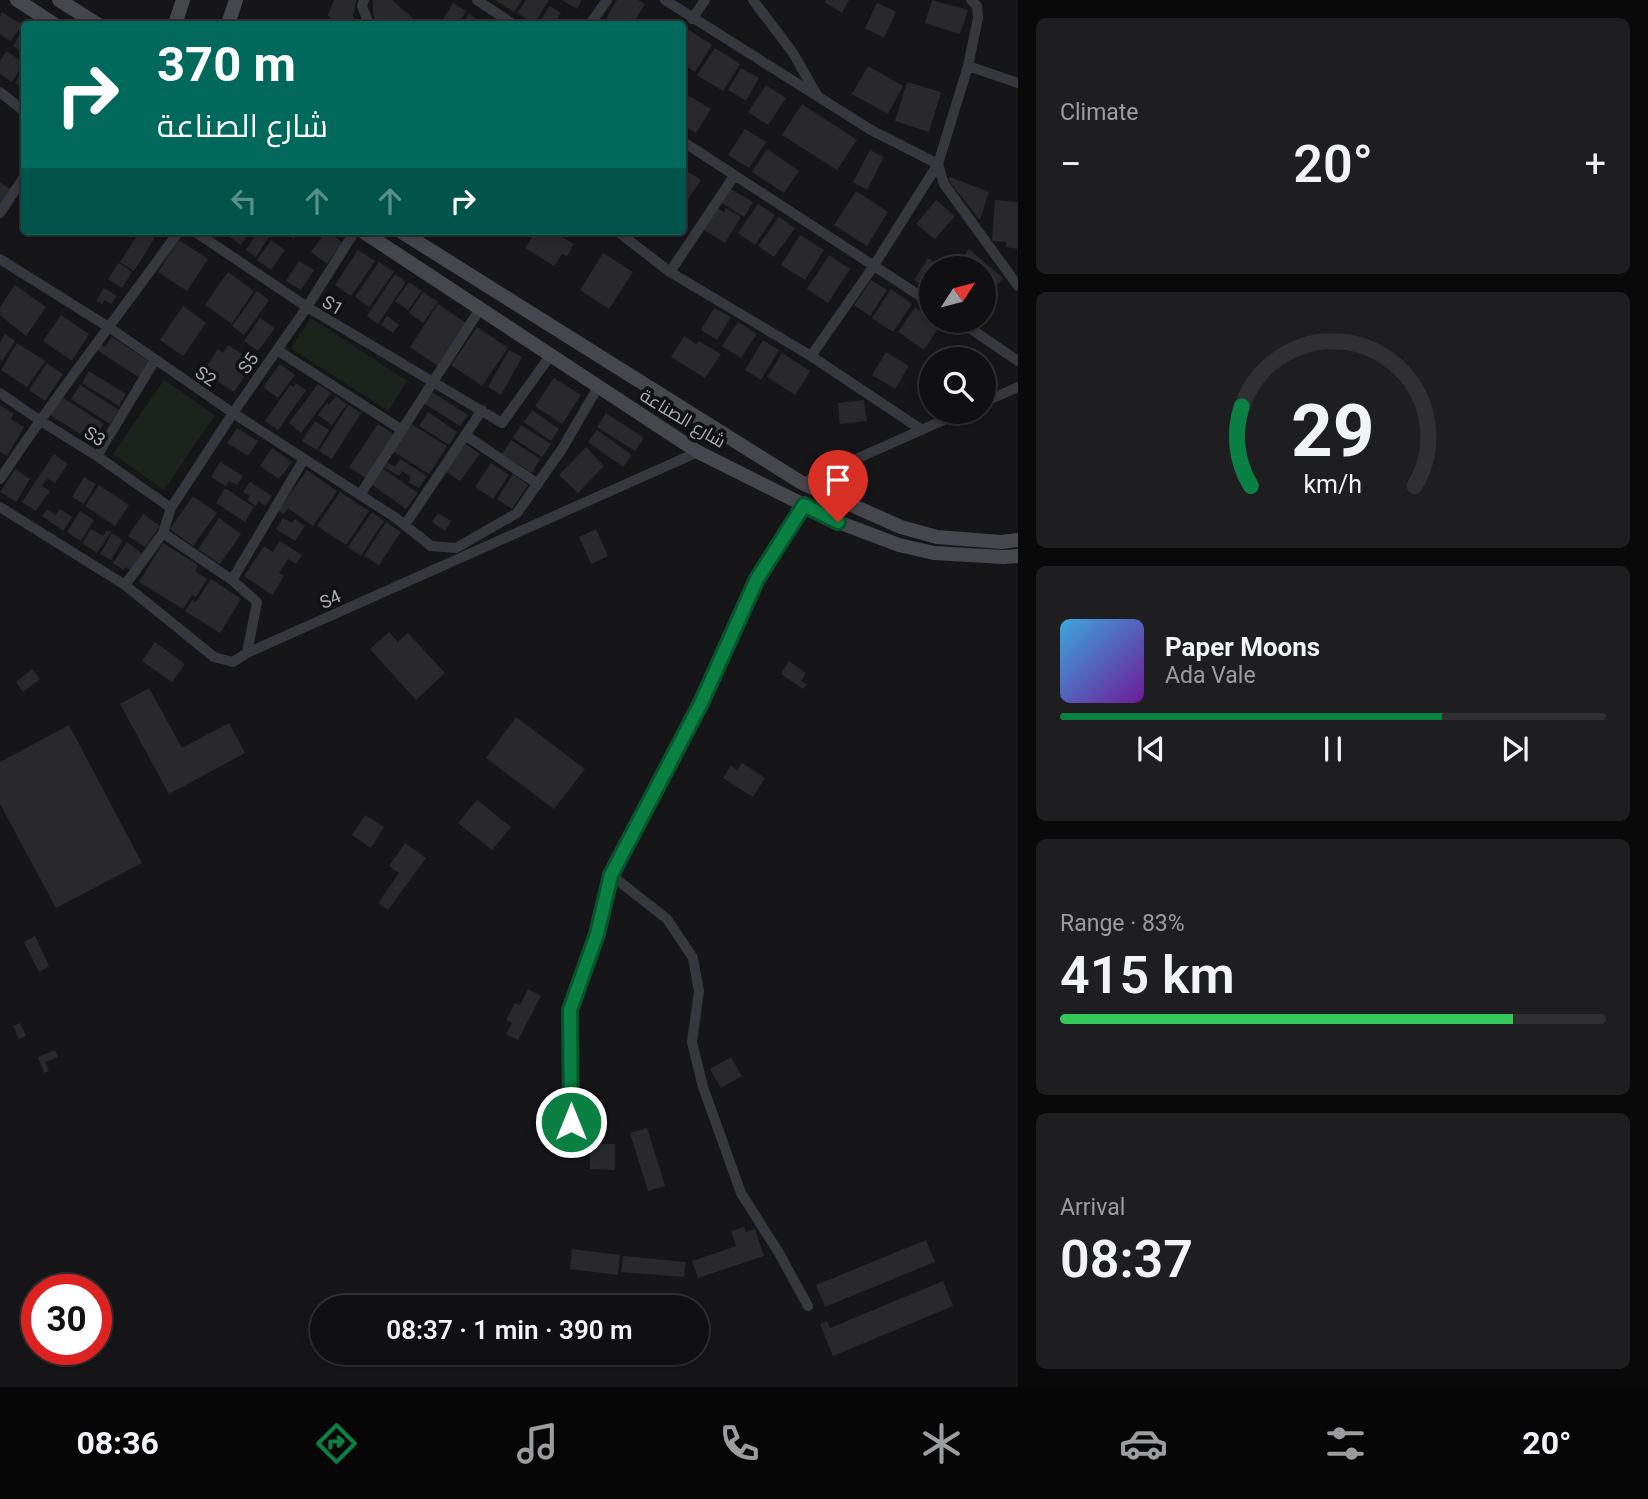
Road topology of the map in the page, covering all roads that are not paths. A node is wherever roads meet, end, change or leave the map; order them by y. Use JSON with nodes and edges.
{"nodes":[{"id":1,"x":17,"y":0,"type":"edge"},
{"id":2,"x":59,"y":0,"type":"edge"},
{"id":3,"x":183,"y":0,"type":"edge"},
{"id":4,"x":236,"y":0,"type":"edge"},
{"id":5,"x":364,"y":0,"type":"edge"},
{"id":6,"x":477,"y":0,"type":"edge"},
{"id":7,"x":607,"y":0,"type":"edge"},
{"id":8,"x":665,"y":0,"type":"edge"},
{"id":9,"x":705,"y":0,"type":"edge"},
{"id":10,"x":753,"y":0,"type":"edge"},
{"id":11,"x":971,"y":0,"type":"edge"},
{"id":12,"x":692,"y":19,"type":"junction"},
{"id":13,"x":49,"y":21,"type":"edge"},
{"id":14,"x":92,"y":21,"type":"edge"},
{"id":15,"x":177,"y":21,"type":"edge"},
{"id":16,"x":230,"y":21,"type":"edge"},
{"id":17,"x":368,"y":21,"type":"edge"},
{"id":18,"x":508,"y":21,"type":"edge"},
{"id":19,"x":592,"y":21,"type":"edge"},
{"id":20,"x":968,"y":66,"type":"junction"},
{"id":21,"x":1018,"y":83,"type":"edge"},
{"id":22,"x":0,"y":92,"type":"edge"},
{"id":23,"x":817,"y":95,"type":"junction"},
{"id":24,"x":21,"y":109,"type":"edge"},
{"id":25,"x":686,"y":144,"type":"edge"},
{"id":26,"x":939,"y":164,"type":"junction"},
{"id":27,"x":734,"y":176,"type":"junction"},
{"id":28,"x":21,"y":182,"type":"edge"},
{"id":29,"x":0,"y":213,"type":"edge"},
{"id":30,"x":176,"y":235,"type":"edge"},
{"id":31,"x":200,"y":235,"type":"edge"},
{"id":32,"x":352,"y":235,"type":"edge"},
{"id":33,"x":368,"y":235,"type":"edge"},
{"id":34,"x":406,"y":235,"type":"edge"},
{"id":35,"x":622,"y":235,"type":"edge"},
{"id":36,"x":0,"y":259,"type":"edge"},
{"id":37,"x":873,"y":267,"type":"junction"},
{"id":38,"x":670,"y":272,"type":"junction"},
{"id":39,"x":1018,"y":286,"type":"edge"},
{"id":40,"x":919,"y":296,"type":"edge"},
{"id":41,"x":307,"y":307,"type":"junction"},
{"id":42,"x":480,"y":309,"type":"junction"},
{"id":43,"x":110,"y":328,"type":"junction"},
{"id":44,"x":977,"y":333,"type":"edge"},
{"id":45,"x":277,"y":350,"type":"junction"},
{"id":46,"x":550,"y":356,"type":"junction"},
{"id":47,"x":811,"y":356,"type":"junction"},
{"id":48,"x":155,"y":360,"type":"junction"},
{"id":49,"x":1018,"y":361,"type":"edge"},
{"id":50,"x":433,"y":382,"type":"junction"},
{"id":51,"x":598,"y":387,"type":"junction"},
{"id":52,"x":1018,"y":387,"type":"edge"},
{"id":53,"x":0,"y":393,"type":"edge"},
{"id":54,"x":996,"y":397,"type":"edge"},
{"id":55,"x":482,"y":410,"type":"junction"},
{"id":56,"x":233,"y":413,"type":"junction"},
{"id":57,"x":38,"y":420,"type":"junction"},
{"id":58,"x":935,"y":424,"type":"edge"},
{"id":59,"x":402,"y":429,"type":"junction"},
{"id":60,"x":922,"y":430,"type":"junction"},
{"id":61,"x":465,"y":435,"type":"junction"},
{"id":62,"x":698,"y":452,"type":"junction"},
{"id":63,"x":97,"y":456,"type":"junction"},
{"id":64,"x":304,"y":459,"type":"junction"},
{"id":65,"x":0,"y":479,"type":"edge"},
{"id":66,"x":802,"y":483,"type":"junction"},
{"id":67,"x":538,"y":484,"type":"junction"},
{"id":68,"x":360,"y":495,"type":"junction"},
{"id":69,"x":804,"y":505,"type":"junction"},
{"id":70,"x":0,"y":507,"type":"edge"},
{"id":71,"x":171,"y":508,"type":"junction"},
{"id":72,"x":405,"y":525,"type":"junction"},
{"id":73,"x":163,"y":533,"type":"junction"},
{"id":74,"x":1018,"y":540,"type":"edge"},
{"id":75,"x":1018,"y":556,"type":"edge"},
{"id":76,"x":232,"y":580,"type":"junction"},
{"id":77,"x":125,"y":585,"type":"junction"},
{"id":78,"x":247,"y":653,"type":"junction"},
{"id":79,"x":611,"y":875,"type":"junction"},
{"id":80,"x":571,"y":1122,"type":"dead end"},
{"id":81,"x":807,"y":1306,"type":"dead end"}],
"edges":[{"from":1,"to":13,"type":"main road"},
{"from":2,"to":14,"type":"main road"},
{"from":3,"to":15,"type":"main road"},
{"from":4,"to":16,"type":"main road"},
{"from":5,"to":17,"type":"street"},
{"from":6,"to":18,"type":"street"},
{"from":7,"to":19,"type":"street"},
{"from":8,"to":12,"type":"street"},
{"from":9,"to":12,"type":"street"},
{"from":10,"to":23,"type":"street"},
{"from":11,"to":20,"type":"street"},
{"from":12,"to":23,"type":"street"},
{"from":20,"to":21,"type":"street"},
{"from":20,"to":26,"type":"street"},
{"from":22,"to":24,"type":"street"},
{"from":23,"to":26,"type":"street"},
{"from":25,"to":27,"type":"street"},
{"from":26,"to":37,"type":"street"},
{"from":26,"to":39,"type":"street"},
{"from":27,"to":37,"type":"street"},
{"from":27,"to":38,"type":"street"},
{"from":28,"to":29,"type":"street"},
{"from":30,"to":43,"type":"street"},
{"from":31,"to":41,"type":"street","name":"S1"},
{"from":32,"to":41,"type":"street","name":"S5"},
{"from":33,"to":42,"type":"main road","name":"شارع الصناعة"},
{"from":34,"to":66,"type":"main road","name":"شارع الصناعة"},
{"from":35,"to":38,"type":"street"},
{"from":36,"to":43,"type":"street","name":"S2"},
{"from":37,"to":40,"type":"street"},
{"from":37,"to":47,"type":"street"},
{"from":38,"to":47,"type":"street"},
{"from":41,"to":45,"type":"street","name":"S5"},
{"from":41,"to":50,"type":"street","name":"S1"},
{"from":42,"to":46,"type":"main road","name":"شارع الصناعة"},
{"from":42,"to":50,"type":"street"},
{"from":43,"to":48,"type":"street","name":"S2"},
{"from":43,"to":57,"type":"street"},
{"from":44,"to":49,"type":"street"},
{"from":45,"to":56,"type":"street","name":"S5"},
{"from":45,"to":59,"type":"street"},
{"from":46,"to":51,"type":"main road","name":"شارع الصناعة"},
{"from":46,"to":55,"type":"street"},
{"from":47,"to":60,"type":"street"},
{"from":48,"to":56,"type":"street","name":"S2"},
{"from":48,"to":63,"type":"street"},
{"from":50,"to":55,"type":"street","name":"S1"},
{"from":50,"to":59,"type":"street"},
{"from":51,"to":62,"type":"main road","name":"شارع الصناعة"},
{"from":51,"to":67,"type":"street","name":"S2"},
{"from":52,"to":54,"type":"street"},
{"from":53,"to":57,"type":"street","name":"S3"},
{"from":55,"to":61,"type":"street"},
{"from":56,"to":64,"type":"street","name":"S2"},
{"from":56,"to":71,"type":"street","name":"S5"},
{"from":57,"to":63,"type":"street","name":"S3"},
{"from":57,"to":65,"type":"street"},
{"from":58,"to":60,"type":"street"},
{"from":59,"to":68,"type":"street"},
{"from":60,"to":66,"type":"street"},
{"from":61,"to":67,"type":"street"},
{"from":61,"to":72,"type":"street"},
{"from":62,"to":69,"type":"main road","name":"شارع الصناعة"},
{"from":62,"to":78,"type":"street","name":"S4"},
{"from":63,"to":71,"type":"street","name":"S3"},
{"from":64,"to":68,"type":"street","name":"S2"},
{"from":64,"to":76,"type":"street"},
{"from":66,"to":74,"type":"main road","name":"شارع الصناعة"},
{"from":67,"to":72,"type":"street","name":"S2"},
{"from":68,"to":72,"type":"street","name":"S2"},
{"from":69,"to":75,"type":"main road","name":"شارع الصناعة"},
{"from":69,"to":79,"type":"street"},
{"from":70,"to":77,"type":"street","name":"S4"},
{"from":71,"to":73,"type":"street","name":"S5"},
{"from":73,"to":76,"type":"street"},
{"from":73,"to":77,"type":"street","name":"S5"},
{"from":76,"to":78,"type":"street"},
{"from":77,"to":78,"type":"street","name":"S4"},
{"from":79,"to":80,"type":"street"},
{"from":79,"to":81,"type":"street"}]}
